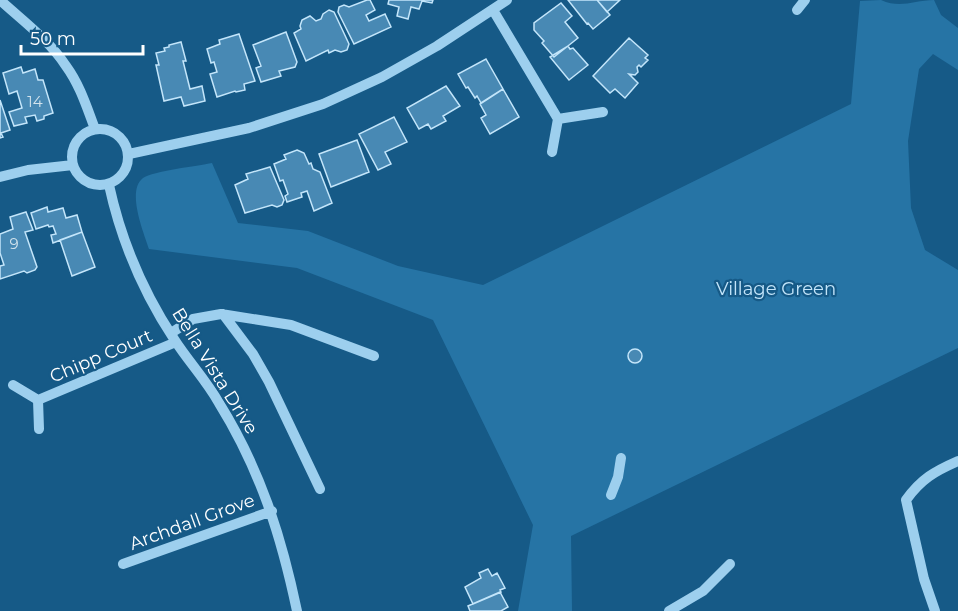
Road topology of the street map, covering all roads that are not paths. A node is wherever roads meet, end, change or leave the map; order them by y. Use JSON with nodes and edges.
{"nodes":[{"id":1,"x":0,"y":0,"type":"edge"},
{"id":2,"x":507,"y":0,"type":"edge"},
{"id":3,"x":805,"y":0,"type":"edge"},
{"id":4,"x":493,"y":10,"type":"junction"},
{"id":5,"x":797,"y":10,"type":"dead end"},
{"id":6,"x":603,"y":112,"type":"dead end"},
{"id":7,"x":558,"y":119,"type":"junction"},
{"id":8,"x":95,"y":129,"type":"junction"},
{"id":9,"x":552,"y":152,"type":"dead end"},
{"id":10,"x":129,"y":154,"type":"junction"},
{"id":11,"x":73,"y":165,"type":"junction"},
{"id":12,"x":0,"y":177,"type":"edge"},
{"id":13,"x":109,"y":184,"type":"junction"},
{"id":14,"x":223,"y":314,"type":"junction"},
{"id":15,"x":173,"y":338,"type":"junction"},
{"id":16,"x":374,"y":356,"type":"dead end"},
{"id":17,"x":13,"y":385,"type":"dead end"},
{"id":18,"x":38,"y":400,"type":"junction"},
{"id":19,"x":39,"y":429,"type":"dead end"},
{"id":20,"x":621,"y":458,"type":"dead end"},
{"id":21,"x":958,"y":461,"type":"edge"},
{"id":22,"x":320,"y":489,"type":"dead end"},
{"id":23,"x":611,"y":495,"type":"dead end"},
{"id":24,"x":272,"y":511,"type":"junction"},
{"id":25,"x":123,"y":564,"type":"dead end"},
{"id":26,"x":730,"y":564,"type":"dead end"},
{"id":27,"x":297,"y":611,"type":"edge"},
{"id":28,"x":669,"y":611,"type":"edge"},
{"id":29,"x":935,"y":611,"type":"edge"}],
"edges":[{"from":1,"to":8,"type":"street"},
{"from":2,"to":4,"type":"street"},
{"from":3,"to":5,"type":"street"},
{"from":4,"to":7,"type":"street"},
{"from":4,"to":10,"type":"street"},
{"from":6,"to":7,"type":"street"},
{"from":7,"to":9,"type":"street"},
{"from":8,"to":10,"type":"street"},
{"from":8,"to":11,"type":"street"},
{"from":10,"to":13,"type":"street"},
{"from":11,"to":12,"type":"street"},
{"from":11,"to":13,"type":"street"},
{"from":13,"to":15,"type":"street","name":"Bella Vista Drive"},
{"from":14,"to":15,"type":"street","name":"Chipp Court"},
{"from":14,"to":16,"type":"street","name":"Chipp Court"},
{"from":14,"to":22,"type":"street"},
{"from":15,"to":18,"type":"street","name":"Chipp Court"},
{"from":15,"to":24,"type":"street","name":"Bella Vista Drive"},
{"from":17,"to":18,"type":"street","name":"Chipp Court"},
{"from":18,"to":19,"type":"street","name":"Chipp Court"},
{"from":20,"to":23,"type":"street"},
{"from":21,"to":29,"type":"street"},
{"from":24,"to":25,"type":"street","name":"Archdall Grove"},
{"from":24,"to":27,"type":"street","name":"Bella Vista Drive"},
{"from":26,"to":28,"type":"street"}]}
